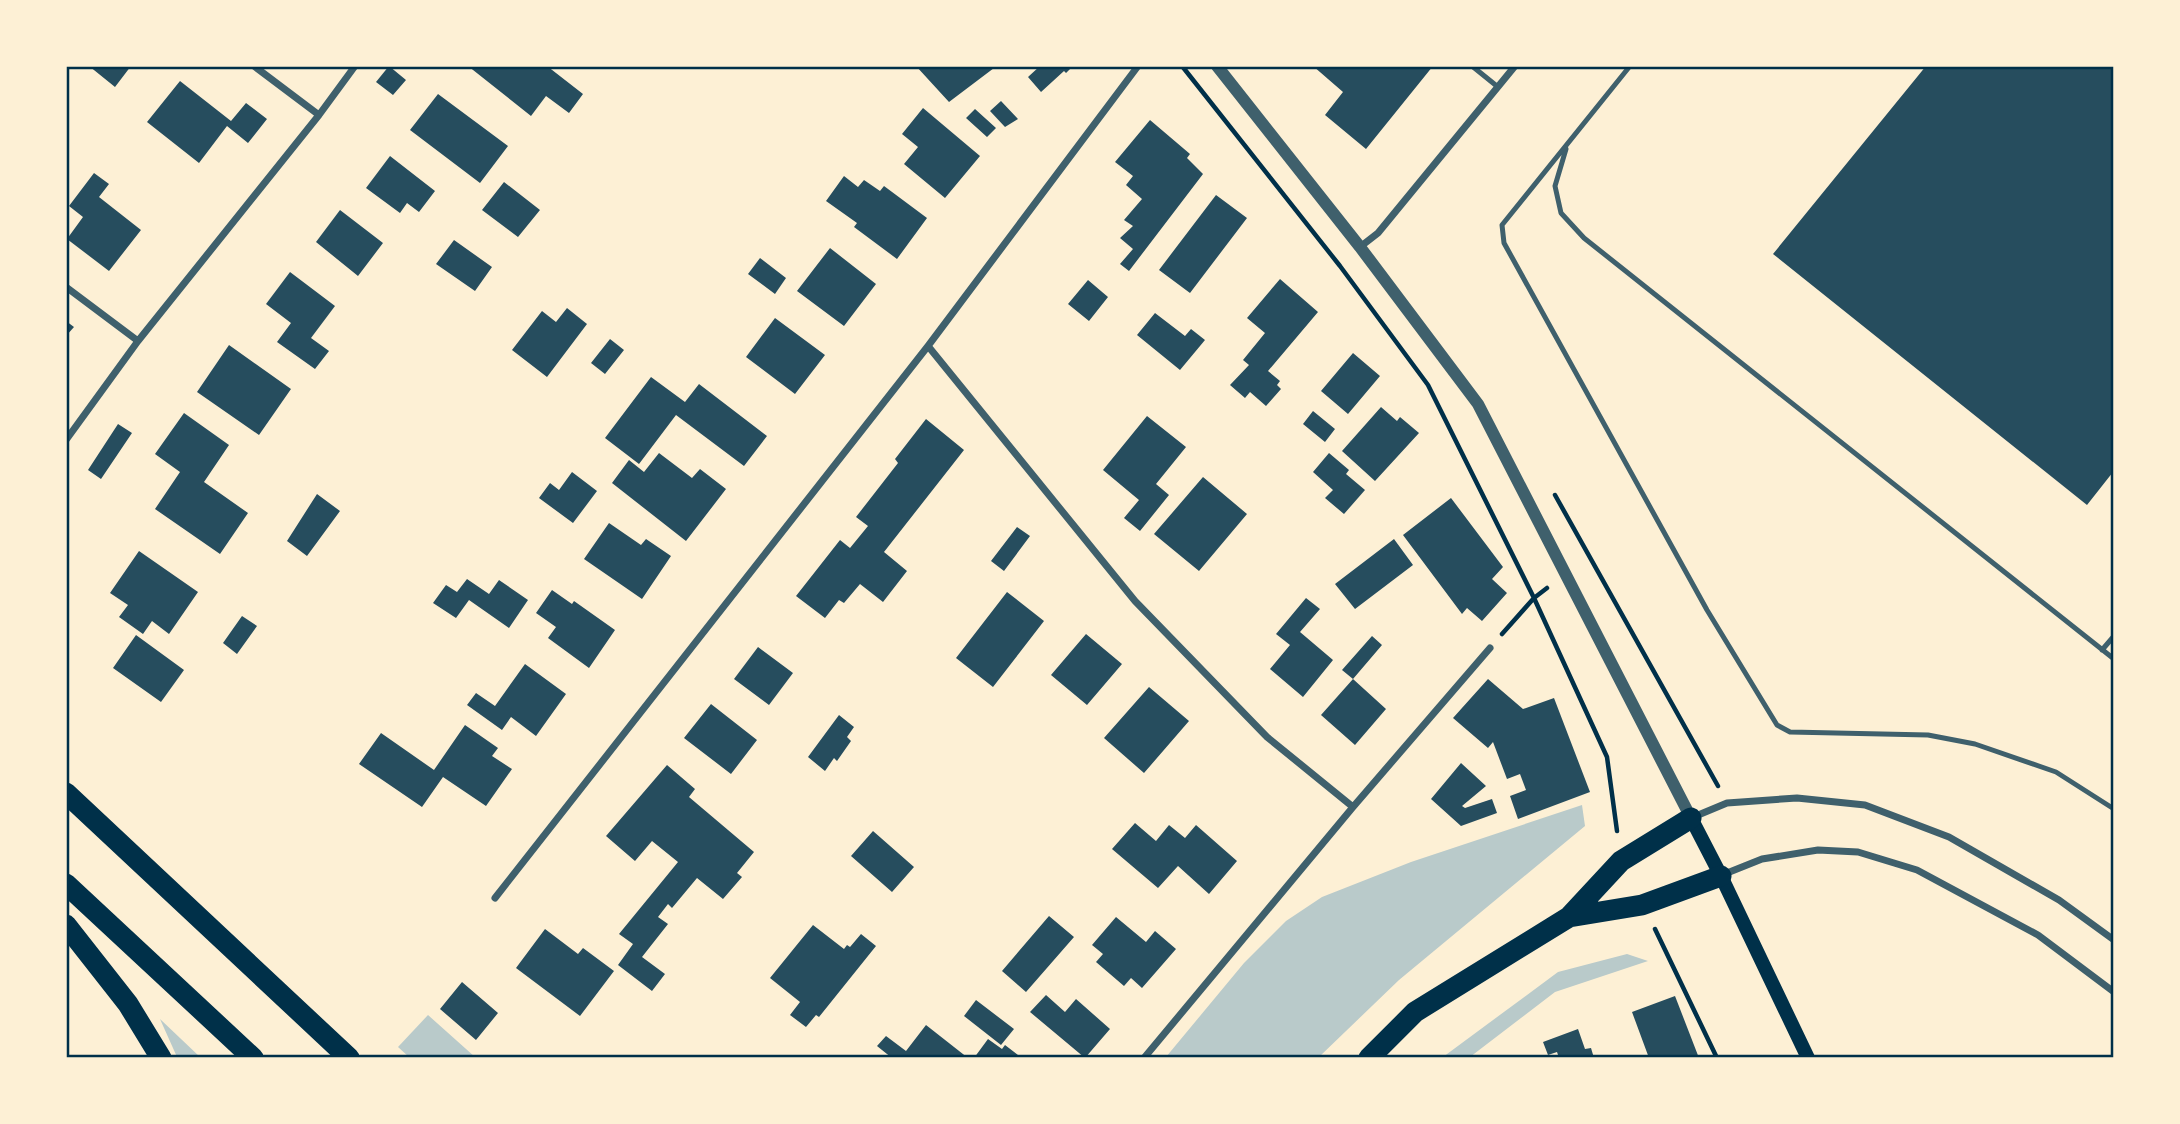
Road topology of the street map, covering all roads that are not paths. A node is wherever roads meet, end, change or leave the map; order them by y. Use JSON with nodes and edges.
{"nodes":[{"id":1,"x":254,"y":66,"type":"edge"},
{"id":2,"x":355,"y":66,"type":"edge"},
{"id":3,"x":1138,"y":66,"type":"edge"},
{"id":4,"x":1217,"y":66,"type":"edge"},
{"id":5,"x":1472,"y":66,"type":"edge"},
{"id":6,"x":1515,"y":66,"type":"edge"},
{"id":7,"x":1630,"y":66,"type":"edge"},
{"id":8,"x":1498,"y":87,"type":"junction"},
{"id":9,"x":319,"y":116,"type":"junction"},
{"id":10,"x":1567,"y":145,"type":"junction"},
{"id":11,"x":1360,"y":247,"type":"junction"},
{"id":12,"x":66,"y":287,"type":"edge"},
{"id":13,"x":138,"y":341,"type":"junction"},
{"id":14,"x":928,"y":346,"type":"junction"},
{"id":15,"x":66,"y":440,"type":"edge"},
{"id":16,"x":2113,"y":636,"type":"edge"},
{"id":17,"x":1490,"y":648,"type":"road end"},
{"id":18,"x":2102,"y":650,"type":"junction"},
{"id":19,"x":2113,"y":659,"type":"edge"},
{"id":20,"x":66,"y":793,"type":"edge"},
{"id":21,"x":1353,"y":807,"type":"junction"},
{"id":22,"x":2113,"y":809,"type":"edge"},
{"id":23,"x":1691,"y":818,"type":"junction"},
{"id":24,"x":1721,"y":876,"type":"junction"},
{"id":25,"x":66,"y":884,"type":"edge"},
{"id":26,"x":495,"y":898,"type":"dead end"},
{"id":27,"x":1569,"y":917,"type":"junction"},
{"id":28,"x":66,"y":925,"type":"edge"},
{"id":29,"x":2113,"y":940,"type":"edge"},
{"id":30,"x":2113,"y":992,"type":"edge"},
{"id":31,"x":161,"y":1058,"type":"edge"},
{"id":32,"x":253,"y":1058,"type":"edge"},
{"id":33,"x":349,"y":1058,"type":"edge"},
{"id":34,"x":1144,"y":1058,"type":"edge"},
{"id":35,"x":1369,"y":1058,"type":"edge"},
{"id":36,"x":1808,"y":1058,"type":"edge"}],
"edges":[{"from":1,"to":9,"type":"street"},
{"from":2,"to":9,"type":"street"},
{"from":3,"to":14,"type":"street"},
{"from":4,"to":11,"type":"street"},
{"from":5,"to":8,"type":"lane"},
{"from":6,"to":8,"type":"street"},
{"from":7,"to":10,"type":"lane"},
{"from":8,"to":11,"type":"street"},
{"from":9,"to":13,"type":"street"},
{"from":10,"to":18,"type":"lane"},
{"from":10,"to":22,"type":"lane"},
{"from":11,"to":23,"type":"street"},
{"from":12,"to":13,"type":"street"},
{"from":13,"to":15,"type":"street"},
{"from":14,"to":21,"type":"street"},
{"from":14,"to":26,"type":"street"},
{"from":16,"to":18,"type":"lane"},
{"from":17,"to":21,"type":"street"},
{"from":18,"to":19,"type":"lane"},
{"from":20,"to":33,"type":"highway"},
{"from":21,"to":34,"type":"street"},
{"from":23,"to":24,"type":"main road"},
{"from":23,"to":27,"type":"highway"},
{"from":23,"to":29,"type":"street"},
{"from":24,"to":27,"type":"highway"},
{"from":24,"to":30,"type":"street"},
{"from":24,"to":36,"type":"main road"},
{"from":25,"to":32,"type":"highway"},
{"from":27,"to":35,"type":"highway"},
{"from":28,"to":31,"type":"highway"}]}
